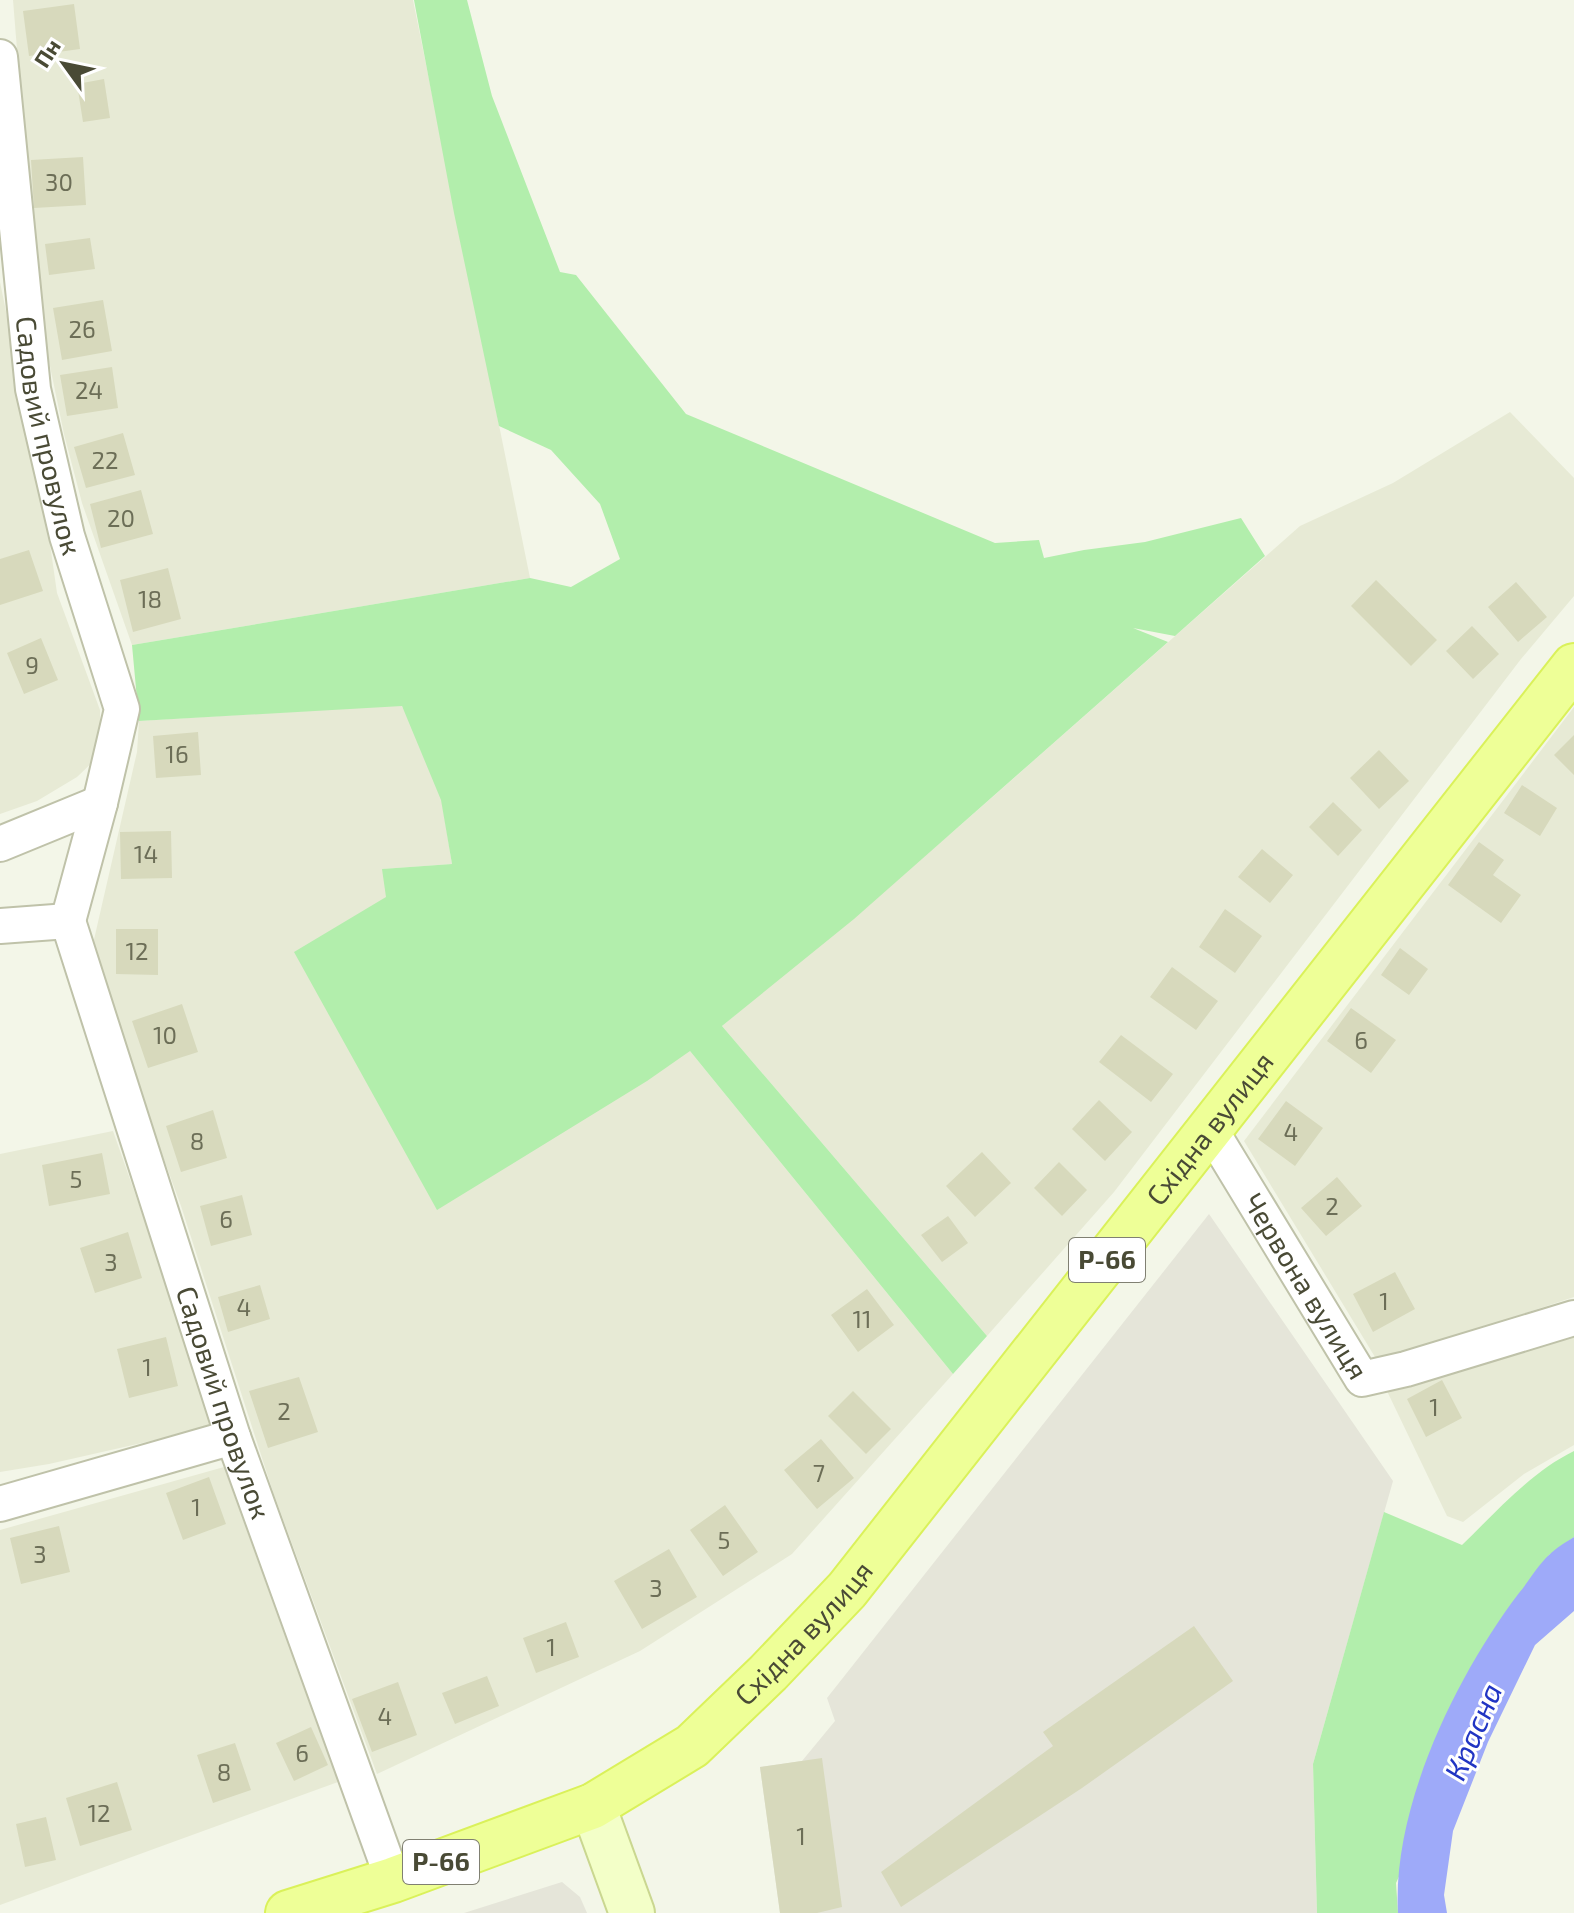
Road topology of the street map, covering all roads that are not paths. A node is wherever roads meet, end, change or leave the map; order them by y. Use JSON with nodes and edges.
{"nodes":[{"id":1,"x":0,"y":57,"type":"edge"},
{"id":2,"x":8,"y":219,"type":"edge"},
{"id":3,"x":1574,"y":666,"type":"edge"},
{"id":4,"x":100,"y":803,"type":"junction"},
{"id":5,"x":0,"y":844,"type":"edge"},
{"id":6,"x":68,"y":921,"type":"junction"},
{"id":7,"x":0,"y":926,"type":"edge"},
{"id":8,"x":1210,"y":1129,"type":"junction"},
{"id":9,"x":1574,"y":1318,"type":"edge"},
{"id":10,"x":233,"y":1437,"type":"junction"},
{"id":11,"x":0,"y":1504,"type":"edge"},
{"id":12,"x":593,"y":1806,"type":"junction"},
{"id":13,"x":393,"y":1880,"type":"junction"},
{"id":14,"x":288,"y":1913,"type":"edge"},
{"id":15,"x":632,"y":1913,"type":"edge"}],
"edges":[{"from":1,"to":2,"type":"street","name":"Садовий провулок"},
{"from":2,"to":4,"type":"street","name":"Садовий провулок"},
{"from":3,"to":8,"type":"main road","name":"Східна вулиця","number":"Р-66"},
{"from":4,"to":5,"type":"street"},
{"from":4,"to":6,"type":"street","name":"Садовий провулок"},
{"from":6,"to":7,"type":"street"},
{"from":6,"to":10,"type":"street","name":"Садовий провулок"},
{"from":8,"to":9,"type":"street","name":"Червона вулиця"},
{"from":8,"to":12,"type":"main road","name":"Східна вулиця","number":"Р-66"},
{"from":10,"to":11,"type":"street"},
{"from":10,"to":13,"type":"street","name":"Садовий провулок"},
{"from":12,"to":13,"type":"main road","number":"Р-66"},
{"from":12,"to":15,"type":"street"},
{"from":13,"to":14,"type":"main road","number":"Р-66"}]}
